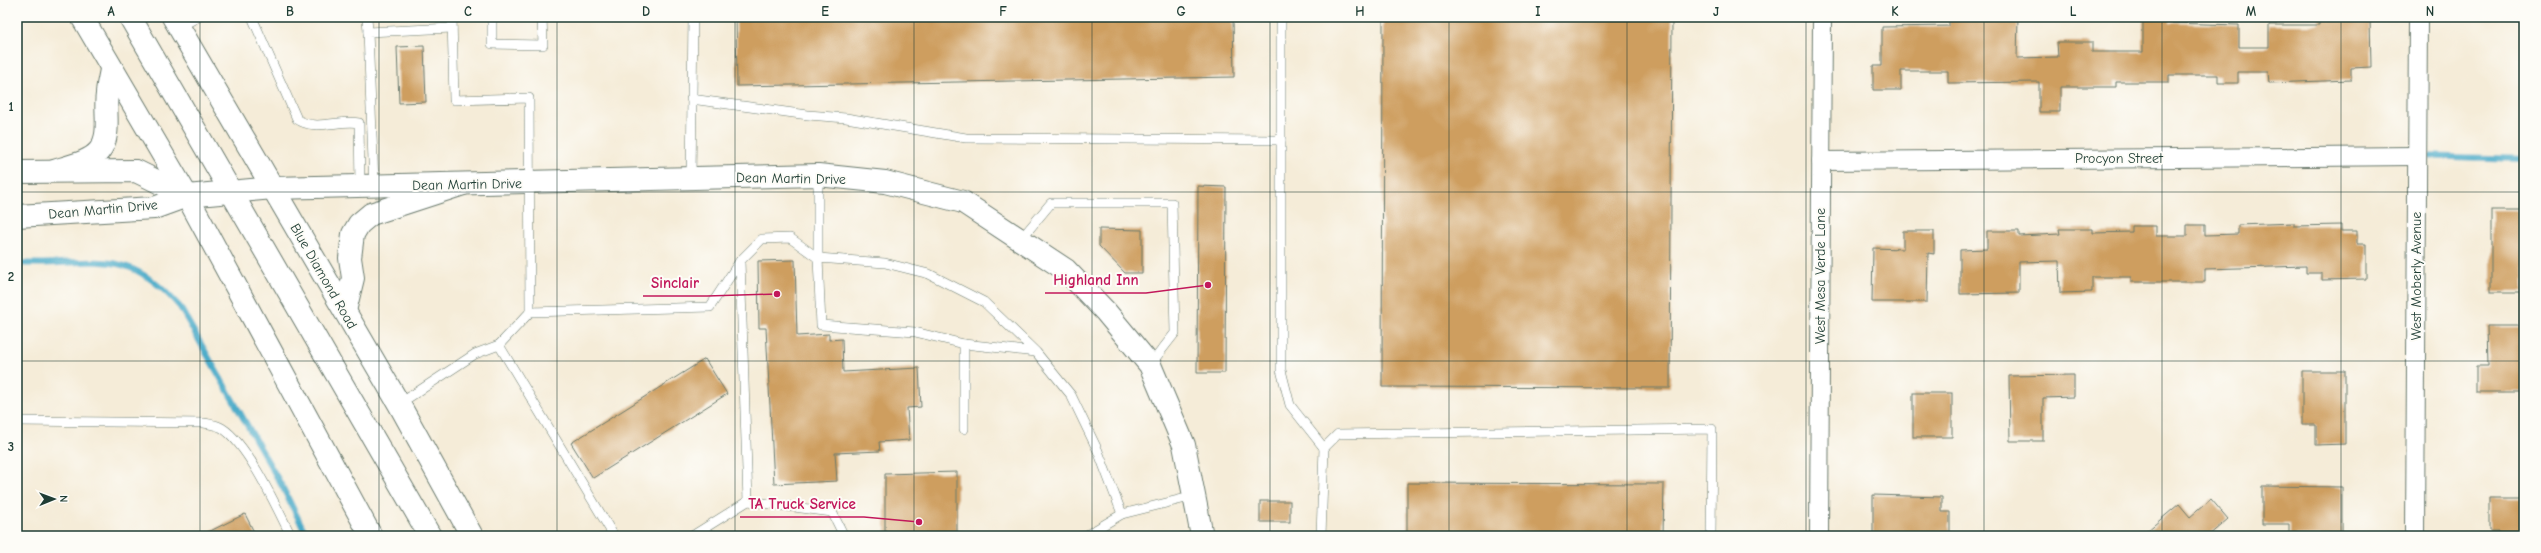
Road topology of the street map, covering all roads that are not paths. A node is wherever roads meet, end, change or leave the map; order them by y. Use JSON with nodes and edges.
{"nodes":[{"id":1,"x":82,"y":17,"type":"edge"},
{"id":2,"x":130,"y":17,"type":"edge"},
{"id":3,"x":198,"y":17,"type":"edge"},
{"id":4,"x":252,"y":17,"type":"edge"},
{"id":5,"x":367,"y":17,"type":"edge"},
{"id":6,"x":452,"y":17,"type":"edge"},
{"id":7,"x":492,"y":17,"type":"edge"},
{"id":8,"x":542,"y":17,"type":"edge"},
{"id":9,"x":693,"y":17,"type":"edge"},
{"id":10,"x":1281,"y":17,"type":"edge"},
{"id":11,"x":1822,"y":17,"type":"edge"},
{"id":12,"x":2418,"y":17,"type":"edge"},
{"id":13,"x":176,"y":22,"type":"edge"},
{"id":14,"x":452,"y":28,"type":"junction"},
{"id":15,"x":368,"y":32,"type":"junction"},
{"id":16,"x":111,"y":69,"type":"junction"},
{"id":17,"x":691,"y":99,"type":"junction"},
{"id":18,"x":1281,"y":140,"type":"junction"},
{"id":19,"x":2417,"y":156,"type":"junction"},
{"id":20,"x":1821,"y":161,"type":"junction"},
{"id":21,"x":54,"y":171,"type":"junction"},
{"id":22,"x":17,"y":172,"type":"edge"},
{"id":23,"x":818,"y":175,"type":"junction"},
{"id":24,"x":691,"y":178,"type":"junction"},
{"id":25,"x":529,"y":182,"type":"junction"},
{"id":26,"x":464,"y":184,"type":"junction"},
{"id":27,"x":367,"y":186,"type":"junction"},
{"id":28,"x":273,"y":188,"type":"junction"},
{"id":29,"x":231,"y":192,"type":"junction"},
{"id":30,"x":187,"y":196,"type":"junction"},
{"id":31,"x":17,"y":216,"type":"edge"},
{"id":32,"x":1021,"y":239,"type":"junction"},
{"id":33,"x":818,"y":258,"type":"junction"},
{"id":34,"x":740,"y":261,"type":"junction"},
{"id":35,"x":345,"y":311,"type":"junction"},
{"id":36,"x":530,"y":312,"type":"junction"},
{"id":37,"x":964,"y":344,"type":"junction"},
{"id":38,"x":499,"y":345,"type":"junction"},
{"id":39,"x":1036,"y":352,"type":"junction"},
{"id":40,"x":1150,"y":365,"type":"junction"},
{"id":41,"x":399,"y":404,"type":"junction"},
{"id":42,"x":17,"y":421,"type":"edge"},
{"id":43,"x":964,"y":429,"type":"dead end"},
{"id":44,"x":1324,"y":448,"type":"junction"},
{"id":45,"x":1194,"y":496,"type":"junction"},
{"id":46,"x":748,"y":501,"type":"junction"},
{"id":47,"x":1122,"y":514,"type":"junction"},
{"id":48,"x":291,"y":536,"type":"edge"},
{"id":49,"x":371,"y":536,"type":"edge"},
{"id":50,"x":430,"y":536,"type":"edge"},
{"id":51,"x":472,"y":536,"type":"edge"},
{"id":52,"x":614,"y":536,"type":"edge"},
{"id":53,"x":692,"y":536,"type":"edge"},
{"id":54,"x":844,"y":536,"type":"edge"},
{"id":55,"x":1086,"y":536,"type":"edge"},
{"id":56,"x":1202,"y":536,"type":"edge"},
{"id":57,"x":1321,"y":536,"type":"edge"},
{"id":58,"x":1711,"y":536,"type":"edge"},
{"id":59,"x":1819,"y":536,"type":"edge"},
{"id":60,"x":2414,"y":536,"type":"edge"}],
"edges":[{"from":1,"to":16,"type":"main road"},
{"from":2,"to":29,"type":"main road"},
{"from":3,"to":13,"type":"lane"},
{"from":4,"to":27,"type":"lane"},
{"from":5,"to":15,"type":"lane"},
{"from":6,"to":14,"type":"lane"},
{"from":7,"to":8,"type":"lane"},
{"from":9,"to":17,"type":"lane"},
{"from":10,"to":18,"type":"lane"},
{"from":11,"to":20,"type":"street","name":"West Mesa Verde Lane"},
{"from":12,"to":19,"type":"street","name":"West Moberly Avenue"},
{"from":13,"to":28,"type":"main road","name":"Blue Diamond Road"},
{"from":14,"to":15,"type":"lane"},
{"from":14,"to":25,"type":"lane"},
{"from":15,"to":27,"type":"lane"},
{"from":16,"to":21,"type":"main road"},
{"from":16,"to":30,"type":"main road"},
{"from":17,"to":18,"type":"lane"},
{"from":17,"to":24,"type":"lane"},
{"from":18,"to":44,"type":"lane"},
{"from":19,"to":20,"type":"street","name":"Procyon Street"},
{"from":19,"to":60,"type":"street","name":"West Moberly Avenue"},
{"from":20,"to":59,"type":"street","name":"West Mesa Verde Lane"},
{"from":21,"to":22,"type":"main road","name":"Dean Martin Drive"},
{"from":21,"to":30,"type":"main road","name":"Dean Martin Drive"},
{"from":23,"to":24,"type":"main road","name":"Dean Martin Drive"},
{"from":23,"to":32,"type":"main road","name":"Dean Martin Drive"},
{"from":23,"to":33,"type":"lane"},
{"from":24,"to":25,"type":"main road","name":"Dean Martin Drive"},
{"from":25,"to":26,"type":"main road","name":"Dean Martin Drive"},
{"from":25,"to":36,"type":"lane"},
{"from":26,"to":27,"type":"main road","name":"Dean Martin Drive"},
{"from":26,"to":35,"type":"main road"},
{"from":27,"to":28,"type":"main road","name":"Dean Martin Drive"},
{"from":28,"to":29,"type":"main road","name":"Dean Martin Drive"},
{"from":28,"to":35,"type":"main road","name":"Blue Diamond Road"},
{"from":29,"to":30,"type":"main road","name":"Dean Martin Drive"},
{"from":29,"to":50,"type":"main road"},
{"from":30,"to":31,"type":"main road","name":"Dean Martin Drive"},
{"from":30,"to":49,"type":"main road"},
{"from":32,"to":40,"type":"main road","name":"Dean Martin Drive"},
{"from":32,"to":40,"type":"lane"},
{"from":33,"to":34,"type":"lane"},
{"from":33,"to":37,"type":"lane"},
{"from":33,"to":39,"type":"lane"},
{"from":34,"to":36,"type":"lane"},
{"from":34,"to":46,"type":"lane"},
{"from":35,"to":41,"type":"main road","name":"Blue Diamond Road"},
{"from":36,"to":38,"type":"lane"},
{"from":37,"to":39,"type":"lane"},
{"from":37,"to":43,"type":"lane"},
{"from":38,"to":41,"type":"lane"},
{"from":38,"to":52,"type":"lane"},
{"from":39,"to":47,"type":"lane"},
{"from":40,"to":45,"type":"main road","name":"Dean Martin Drive"},
{"from":41,"to":51,"type":"main road","name":"Blue Diamond Road"},
{"from":42,"to":48,"type":"lane"},
{"from":44,"to":57,"type":"lane"},
{"from":44,"to":58,"type":"lane"},
{"from":45,"to":47,"type":"lane"},
{"from":45,"to":56,"type":"main road","name":"Dean Martin Drive"},
{"from":46,"to":53,"type":"lane"},
{"from":46,"to":54,"type":"lane"},
{"from":47,"to":55,"type":"lane"}]}
